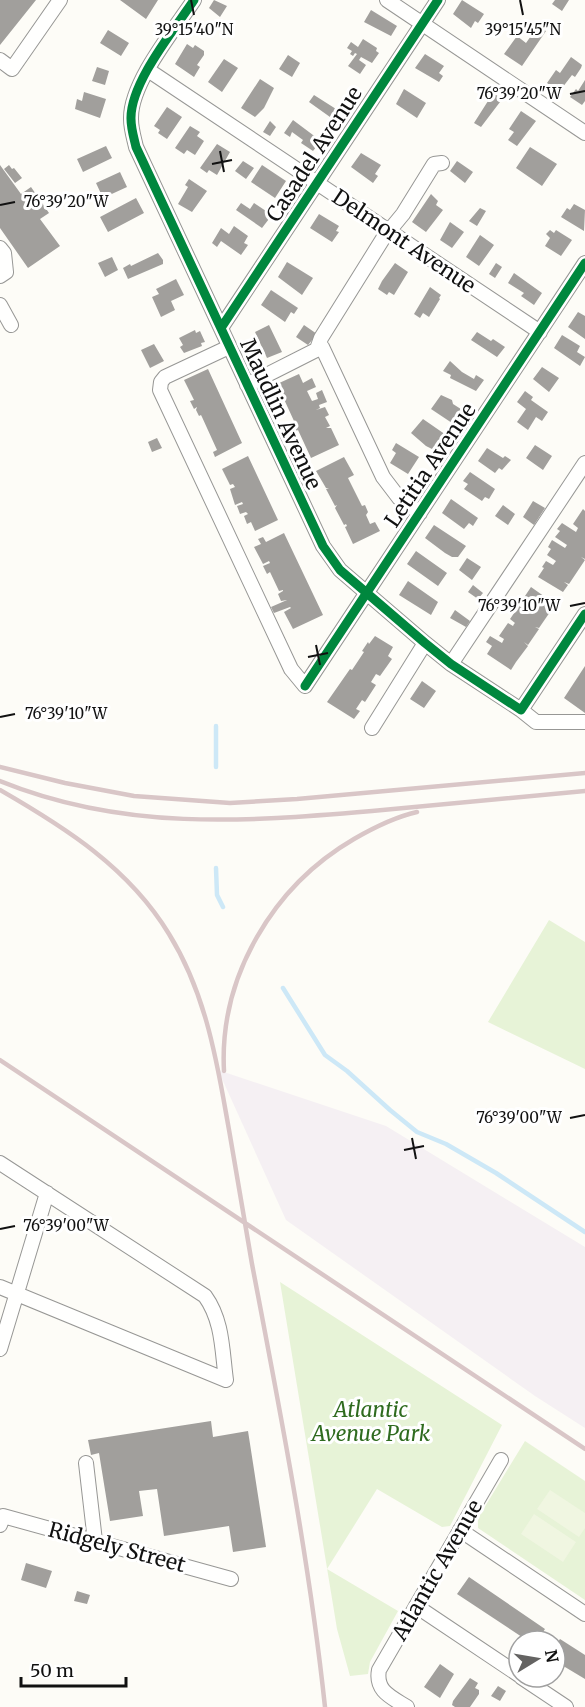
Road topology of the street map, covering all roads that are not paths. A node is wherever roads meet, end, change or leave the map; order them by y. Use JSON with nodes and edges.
{"nodes":[{"id":1,"x":60,"y":0,"type":"edge"},
{"id":2,"x":194,"y":0,"type":"edge"},
{"id":3,"x":387,"y":0,"type":"edge"},
{"id":4,"x":438,"y":0,"type":"edge"},
{"id":5,"x":422,"y":24,"type":"junction"},
{"id":6,"x":0,"y":60,"type":"edge"},
{"id":7,"x":148,"y":70,"type":"junction"},
{"id":8,"x":585,"y":133,"type":"edge"},
{"id":9,"x":442,"y":163,"type":"dead end"},
{"id":10,"x":317,"y":183,"type":"junction"},
{"id":11,"x":389,"y":231,"type":"junction"},
{"id":12,"x":0,"y":248,"type":"edge"},
{"id":13,"x":585,"y":264,"type":"edge"},
{"id":14,"x":0,"y":276,"type":"edge"},
{"id":15,"x":0,"y":305,"type":"edge"},
{"id":16,"x":11,"y":325,"type":"dead end"},
{"id":17,"x":221,"y":328,"type":"junction"},
{"id":18,"x":540,"y":332,"type":"junction"},
{"id":19,"x":229,"y":347,"type":"junction"},
{"id":20,"x":317,"y":349,"type":"junction"},
{"id":21,"x":247,"y":385,"type":"junction"},
{"id":22,"x":585,"y":463,"type":"edge"},
{"id":23,"x":420,"y":513,"type":"junction"},
{"id":24,"x":366,"y":594,"type":"junction"},
{"id":25,"x":585,"y":614,"type":"edge"},
{"id":26,"x":425,"y":644,"type":"junction"},
{"id":27,"x":451,"y":664,"type":"junction"},
{"id":28,"x":522,"y":710,"type":"junction"},
{"id":29,"x":585,"y":722,"type":"edge"},
{"id":30,"x":372,"y":728,"type":"dead end"},
{"id":31,"x":0,"y":1163,"type":"edge"},
{"id":32,"x":47,"y":1193,"type":"junction"},
{"id":33,"x":0,"y":1287,"type":"edge"},
{"id":34,"x":16,"y":1294,"type":"junction"},
{"id":35,"x":1,"y":1340,"type":"edge"},
{"id":36,"x":501,"y":1460,"type":"dead end"},
{"id":37,"x":86,"y":1462,"type":"dead end"},
{"id":38,"x":2,"y":1520,"type":"edge"},
{"id":39,"x":460,"y":1530,"type":"junction"},
{"id":40,"x":95,"y":1541,"type":"junction"},
{"id":41,"x":231,"y":1579,"type":"dead end"},
{"id":42,"x":416,"y":1606,"type":"junction"},
{"id":43,"x":585,"y":1614,"type":"edge"},
{"id":44,"x":507,"y":1667,"type":"edge"},
{"id":45,"x":539,"y":1689,"type":"edge"},
{"id":46,"x":407,"y":1707,"type":"edge"},
{"id":47,"x":566,"y":1707,"type":"edge"}],
"edges":[{"from":1,"to":6,"type":"street"},
{"from":2,"to":7,"type":"street","name":"Maudlin Avenue"},
{"from":3,"to":5,"type":"street"},
{"from":4,"to":5,"type":"street","name":"Casadel Avenue"},
{"from":5,"to":8,"type":"street"},
{"from":5,"to":10,"type":"street","name":"Casadel Avenue"},
{"from":7,"to":10,"type":"street","name":"Delmont Avenue"},
{"from":7,"to":17,"type":"street","name":"Maudlin Avenue"},
{"from":9,"to":11,"type":"street"},
{"from":10,"to":11,"type":"street","name":"Delmont Avenue"},
{"from":10,"to":17,"type":"street","name":"Casadel Avenue"},
{"from":11,"to":18,"type":"street","name":"Delmont Avenue"},
{"from":11,"to":20,"type":"street"},
{"from":12,"to":14,"type":"street"},
{"from":13,"to":18,"type":"street","name":"Letitia Avenue"},
{"from":15,"to":16,"type":"street"},
{"from":17,"to":19,"type":"street","name":"Maudlin Avenue"},
{"from":18,"to":23,"type":"street","name":"Letitia Avenue"},
{"from":19,"to":21,"type":"street","name":"Maudlin Avenue"},
{"from":19,"to":24,"type":"street","name":"Letitia Avenue"},
{"from":20,"to":21,"type":"street"},
{"from":20,"to":23,"type":"street"},
{"from":21,"to":24,"type":"street","name":"Maudlin Avenue"},
{"from":22,"to":27,"type":"street"},
{"from":23,"to":24,"type":"street","name":"Letitia Avenue"},
{"from":24,"to":26,"type":"street","name":"Maudlin Avenue"},
{"from":25,"to":28,"type":"street"},
{"from":26,"to":27,"type":"street","name":"Maudlin Avenue"},
{"from":26,"to":30,"type":"street"},
{"from":27,"to":28,"type":"street","name":"Maudlin Avenue"},
{"from":28,"to":29,"type":"street","name":"Maudlin Avenue"},
{"from":31,"to":32,"type":"street"},
{"from":32,"to":34,"type":"street"},
{"from":32,"to":34,"type":"street"},
{"from":33,"to":34,"type":"street"},
{"from":34,"to":35,"type":"street"},
{"from":36,"to":39,"type":"street","name":"Atlantic Avenue"},
{"from":37,"to":40,"type":"street"},
{"from":38,"to":40,"type":"street","name":"Ridgely Street"},
{"from":39,"to":42,"type":"street","name":"Atlantic Avenue"},
{"from":39,"to":43,"type":"street"},
{"from":40,"to":41,"type":"street","name":"Ridgely Street"},
{"from":42,"to":44,"type":"street"},
{"from":42,"to":46,"type":"street","name":"Atlantic Avenue"},
{"from":45,"to":47,"type":"street"}]}
